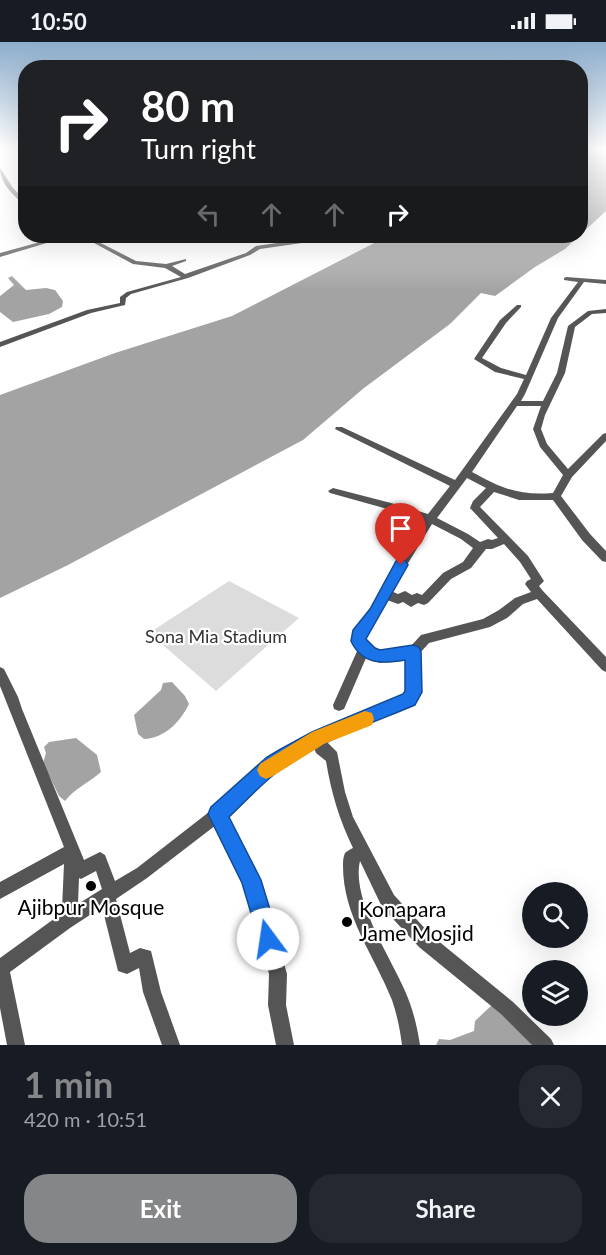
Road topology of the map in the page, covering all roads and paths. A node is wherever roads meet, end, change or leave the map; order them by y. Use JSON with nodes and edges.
{"nodes":[{"id":1,"x":42,"y":243,"type":"edge"},
{"id":2,"x":97,"y":243,"type":"edge"},
{"id":3,"x":292,"y":243,"type":"edge"},
{"id":4,"x":0,"y":255,"type":"edge"},
{"id":5,"x":184,"y":260,"type":"dead end"},
{"id":6,"x":167,"y":266,"type":"junction"},
{"id":7,"x":186,"y":276,"type":"junction"},
{"id":8,"x":566,"y":279,"type":"dead end"},
{"id":9,"x":581,"y":282,"type":"junction"},
{"id":10,"x":606,"y":282,"type":"edge"},
{"id":11,"x":519,"y":306,"type":"dead end"},
{"id":12,"x":606,"y":311,"type":"edge"},
{"id":13,"x":0,"y":345,"type":"edge"},
{"id":14,"x":528,"y":378,"type":"junction"},
{"id":15,"x":514,"y":403,"type":"junction"},
{"id":16,"x":545,"y":404,"type":"junction"},
{"id":17,"x":339,"y":429,"type":"dead end"},
{"id":18,"x":606,"y":436,"type":"edge"},
{"id":19,"x":466,"y":473,"type":"junction"},
{"id":20,"x":568,"y":475,"type":"junction"},
{"id":21,"x":456,"y":485,"type":"junction"},
{"id":22,"x":492,"y":488,"type":"junction"},
{"id":23,"x":333,"y":491,"type":"dead end"},
{"id":24,"x":556,"y":496,"type":"junction"},
{"id":25,"x":431,"y":518,"type":"junction"},
{"id":26,"x":506,"y":539,"type":"junction"},
{"id":27,"x":481,"y":548,"type":"junction"},
{"id":28,"x":606,"y":558,"type":"edge"},
{"id":29,"x":385,"y":594,"type":"junction"},
{"id":30,"x":542,"y":598,"type":"junction"},
{"id":31,"x":365,"y":648,"type":"junction"},
{"id":32,"x":413,"y":652,"type":"junction"},
{"id":33,"x":606,"y":666,"type":"edge"},
{"id":34,"x":0,"y":673,"type":"edge"},
{"id":35,"x":339,"y":705,"type":"dead end"},
{"id":36,"x":318,"y":738,"type":"junction"},
{"id":37,"x":218,"y":814,"type":"junction"},
{"id":38,"x":72,"y":851,"type":"junction"},
{"id":39,"x":362,"y":851,"type":"junction"},
{"id":40,"x":0,"y":891,"type":"edge"},
{"id":41,"x":109,"y":894,"type":"junction"},
{"id":42,"x":64,"y":922,"type":"junction"},
{"id":43,"x":1,"y":968,"type":"edge"},
{"id":44,"x":15,"y":1045,"type":"edge"},
{"id":45,"x":171,"y":1045,"type":"edge"},
{"id":46,"x":285,"y":1045,"type":"edge"},
{"id":47,"x":411,"y":1045,"type":"edge"},
{"id":48,"x":545,"y":1045,"type":"edge"}],
"edges":[{"from":1,"to":4,"type":"street"},
{"from":2,"to":6,"type":"street"},
{"from":3,"to":7,"type":"street"},
{"from":5,"to":6,"type":"street"},
{"from":6,"to":7,"type":"street"},
{"from":7,"to":13,"type":"street"},
{"from":8,"to":9,"type":"street"},
{"from":9,"to":10,"type":"street"},
{"from":9,"to":14,"type":"street"},
{"from":11,"to":14,"type":"street"},
{"from":12,"to":16,"type":"street"},
{"from":14,"to":15,"type":"street"},
{"from":15,"to":16,"type":"street"},
{"from":15,"to":19,"type":"street"},
{"from":16,"to":20,"type":"street"},
{"from":17,"to":21,"type":"street"},
{"from":18,"to":20,"type":"street"},
{"from":19,"to":21,"type":"street"},
{"from":19,"to":22,"type":"street"},
{"from":20,"to":24,"type":"street"},
{"from":21,"to":25,"type":"street"},
{"from":22,"to":24,"type":"street"},
{"from":22,"to":26,"type":"street"},
{"from":23,"to":25,"type":"street"},
{"from":24,"to":28,"type":"street"},
{"from":25,"to":27,"type":"street"},
{"from":25,"to":29,"type":"street"},
{"from":26,"to":27,"type":"street"},
{"from":26,"to":30,"type":"street"},
{"from":27,"to":29,"type":"street"},
{"from":29,"to":31,"type":"street"},
{"from":30,"to":32,"type":"street"},
{"from":30,"to":33,"type":"street"},
{"from":31,"to":32,"type":"street"},
{"from":31,"to":35,"type":"street"},
{"from":32,"to":36,"type":"street"},
{"from":34,"to":38,"type":"street"},
{"from":36,"to":37,"type":"street"},
{"from":36,"to":39,"type":"street"},
{"from":37,"to":41,"type":"street"},
{"from":37,"to":46,"type":"street"},
{"from":38,"to":40,"type":"street"},
{"from":38,"to":41,"type":"street"},
{"from":38,"to":42,"type":"street"},
{"from":39,"to":47,"type":"street"},
{"from":39,"to":48,"type":"street"},
{"from":41,"to":42,"type":"street"},
{"from":41,"to":45,"type":"street"},
{"from":42,"to":43,"type":"street"},
{"from":43,"to":44,"type":"street"}]}
